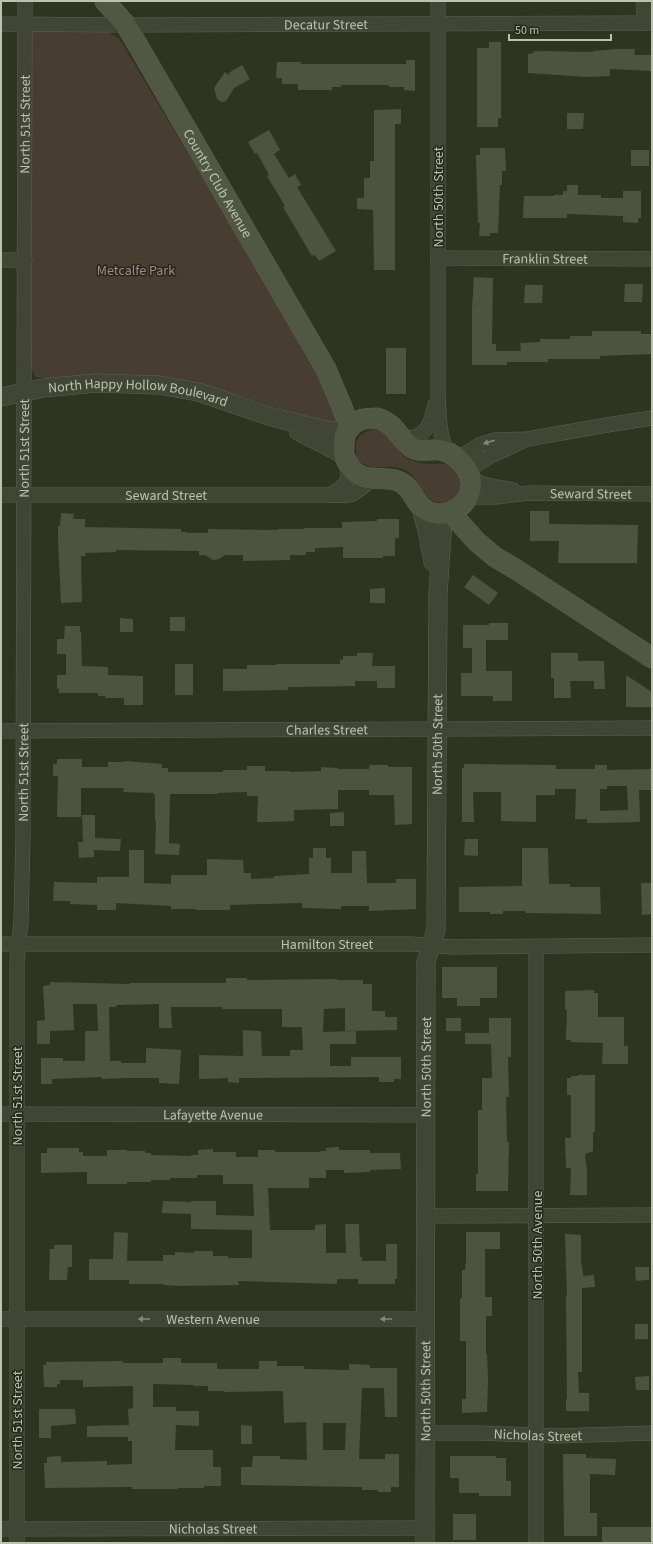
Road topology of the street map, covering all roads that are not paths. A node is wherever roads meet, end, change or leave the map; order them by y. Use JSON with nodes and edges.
{"nodes":[{"id":1,"x":25,"y":1,"type":"edge"},
{"id":2,"x":105,"y":1,"type":"edge"},
{"id":3,"x":438,"y":1,"type":"edge"},
{"id":4,"x":644,"y":1,"type":"edge"},
{"id":5,"x":438,"y":23,"type":"junction"},
{"id":6,"x":648,"y":23,"type":"edge"},
{"id":7,"x":1,"y":24,"type":"edge"},
{"id":8,"x":25,"y":24,"type":"junction"},
{"id":9,"x":126,"y":25,"type":"junction"},
{"id":10,"x":438,"y":258,"type":"junction"},
{"id":11,"x":652,"y":259,"type":"edge"},
{"id":12,"x":1,"y":260,"type":"edge"},
{"id":13,"x":24,"y":260,"type":"junction"},
{"id":14,"x":326,"y":369,"type":"junction"},
{"id":15,"x":24,"y":392,"type":"junction"},
{"id":16,"x":438,"y":393,"type":"junction"},
{"id":17,"x":1,"y":397,"type":"edge"},
{"id":18,"x":272,"y":417,"type":"junction"},
{"id":19,"x":376,"y":418,"type":"junction"},
{"id":20,"x":652,"y":418,"type":"edge"},
{"id":21,"x":348,"y":430,"type":"junction"},
{"id":22,"x":403,"y":438,"type":"junction"},
{"id":23,"x":346,"y":459,"type":"junction"},
{"id":24,"x":372,"y":479,"type":"junction"},
{"id":25,"x":458,"y":485,"type":"junction"},
{"id":26,"x":529,"y":493,"type":"junction"},
{"id":27,"x":652,"y":494,"type":"edge"},
{"id":28,"x":1,"y":495,"type":"edge"},
{"id":29,"x":24,"y":495,"type":"junction"},
{"id":30,"x":330,"y":495,"type":"junction"},
{"id":31,"x":421,"y":506,"type":"junction"},
{"id":32,"x":438,"y":593,"type":"junction"},
{"id":33,"x":652,"y":658,"type":"edge"},
{"id":34,"x":652,"y":728,"type":"edge"},
{"id":35,"x":437,"y":729,"type":"junction"},
{"id":36,"x":1,"y":731,"type":"edge"},
{"id":37,"x":24,"y":731,"type":"junction"},
{"id":38,"x":1,"y":944,"type":"edge"},
{"id":39,"x":18,"y":944,"type":"junction"},
{"id":40,"x":652,"y":945,"type":"edge"},
{"id":41,"x":432,"y":946,"type":"junction"},
{"id":42,"x":536,"y":947,"type":"junction"},
{"id":43,"x":1,"y":1114,"type":"edge"},
{"id":44,"x":17,"y":1114,"type":"junction"},
{"id":45,"x":426,"y":1115,"type":"junction"},
{"id":46,"x":652,"y":1215,"type":"edge"},
{"id":47,"x":425,"y":1216,"type":"junction"},
{"id":48,"x":537,"y":1216,"type":"junction"},
{"id":49,"x":1,"y":1319,"type":"edge"},
{"id":50,"x":17,"y":1319,"type":"junction"},
{"id":51,"x":425,"y":1319,"type":"junction"},
{"id":52,"x":652,"y":1432,"type":"edge"},
{"id":53,"x":425,"y":1433,"type":"junction"},
{"id":54,"x":536,"y":1435,"type":"junction"},
{"id":55,"x":1,"y":1529,"type":"edge"},
{"id":56,"x":17,"y":1529,"type":"junction"},
{"id":57,"x":425,"y":1535,"type":"edge"},
{"id":58,"x":17,"y":1543,"type":"edge"},
{"id":59,"x":536,"y":1543,"type":"edge"}],
"edges":[{"from":1,"to":8,"type":"street","name":"North 51st Street"},
{"from":2,"to":9,"type":"main road","name":"Country Club Avenue"},
{"from":3,"to":5,"type":"street","name":"North 50th Street"},
{"from":4,"to":6,"type":"street"},
{"from":5,"to":6,"type":"street","name":"Decatur Street"},
{"from":5,"to":9,"type":"street","name":"Decatur Street"},
{"from":5,"to":10,"type":"street","name":"North 50th Street"},
{"from":7,"to":8,"type":"street","name":"Decatur Street"},
{"from":8,"to":9,"type":"street","name":"Decatur Street"},
{"from":8,"to":13,"type":"street","name":"North 51st Street"},
{"from":9,"to":14,"type":"main road","name":"Country Club Avenue"},
{"from":10,"to":11,"type":"street","name":"Franklin Street"},
{"from":10,"to":16,"type":"street","name":"North 50th Street"},
{"from":12,"to":13,"type":"street"},
{"from":13,"to":15,"type":"street","name":"North 51st Street"},
{"from":14,"to":19,"type":"main road","name":"Country Club Avenue"},
{"from":14,"to":21,"type":"main road","name":"Country Club Avenue"},
{"from":15,"to":17,"type":"street","name":"North Happy Hollow Boulevard"},
{"from":15,"to":18,"type":"street","name":"North Happy Hollow Boulevard"},
{"from":15,"to":29,"type":"street","name":"North 51st Street"},
{"from":16,"to":22,"type":"street","name":"North 50th Street"},
{"from":16,"to":25,"type":"street","name":"North 50th Street"},
{"from":18,"to":21,"type":"street","name":"North Happy Hollow Boulevard"},
{"from":18,"to":23,"type":"street","name":"North Happy Hollow Boulevard"},
{"from":19,"to":21,"type":"main road"},
{"from":19,"to":22,"type":"main road","name":"Country Club Avenue"},
{"from":20,"to":25,"type":"street"},
{"from":21,"to":23,"type":"main road"},
{"from":22,"to":25,"type":"main road","name":"Country Club Avenue"},
{"from":23,"to":24,"type":"main road"},
{"from":23,"to":30,"type":"street"},
{"from":24,"to":30,"type":"street","name":"Seward Street"},
{"from":24,"to":31,"type":"main road"},
{"from":25,"to":26,"type":"street","name":"Seward Street"},
{"from":25,"to":26,"type":"street","name":"Seward Street"},
{"from":25,"to":31,"type":"main road"},
{"from":25,"to":32,"type":"street","name":"North 50th Street"},
{"from":25,"to":33,"type":"main road"},
{"from":26,"to":27,"type":"street","name":"Seward Street"},
{"from":28,"to":29,"type":"street","name":"Seward Street"},
{"from":29,"to":30,"type":"street","name":"Seward Street"},
{"from":29,"to":37,"type":"street","name":"North 51st Street"},
{"from":31,"to":32,"type":"street","name":"North 50th Street"},
{"from":32,"to":35,"type":"street","name":"North 50th Street"},
{"from":34,"to":35,"type":"street","name":"Charles Street"},
{"from":35,"to":37,"type":"street","name":"Charles Street"},
{"from":35,"to":41,"type":"street","name":"North 50th Street"},
{"from":36,"to":37,"type":"street","name":"Charles Street"},
{"from":37,"to":39,"type":"street","name":"North 51st Street"},
{"from":38,"to":39,"type":"street","name":"Hamilton Street"},
{"from":39,"to":41,"type":"street","name":"Hamilton Street"},
{"from":39,"to":44,"type":"street","name":"North 51st Street"},
{"from":40,"to":42,"type":"street","name":"Hamilton Street"},
{"from":41,"to":42,"type":"street","name":"Hamilton Street"},
{"from":41,"to":45,"type":"street","name":"North 50th Street"},
{"from":42,"to":48,"type":"street","name":"North 50th Avenue"},
{"from":43,"to":44,"type":"street","name":"Lafayette Avenue"},
{"from":44,"to":45,"type":"street","name":"Lafayette Avenue"},
{"from":44,"to":50,"type":"street","name":"North 51st Street"},
{"from":45,"to":47,"type":"street","name":"North 50th Street"},
{"from":46,"to":48,"type":"street"},
{"from":47,"to":48,"type":"street"},
{"from":47,"to":51,"type":"street","name":"North 50th Street"},
{"from":48,"to":54,"type":"street","name":"North 50th Avenue"},
{"from":49,"to":50,"type":"street","name":"Western Avenue"},
{"from":51,"to":50,"type":"street","name":"Western Avenue","one_way":true},
{"from":50,"to":56,"type":"street","name":"North 51st Street"},
{"from":51,"to":53,"type":"street","name":"North 50th Street"},
{"from":52,"to":54,"type":"street","name":"Nicholas Street"},
{"from":53,"to":54,"type":"street","name":"Nicholas Street"},
{"from":53,"to":57,"type":"street","name":"North 50th Street"},
{"from":54,"to":59,"type":"street","name":"North 50th Avenue"},
{"from":55,"to":56,"type":"street","name":"Nicholas Street"},
{"from":56,"to":57,"type":"street","name":"Nicholas Street"},
{"from":56,"to":58,"type":"street","name":"North 51st Street"}]}
